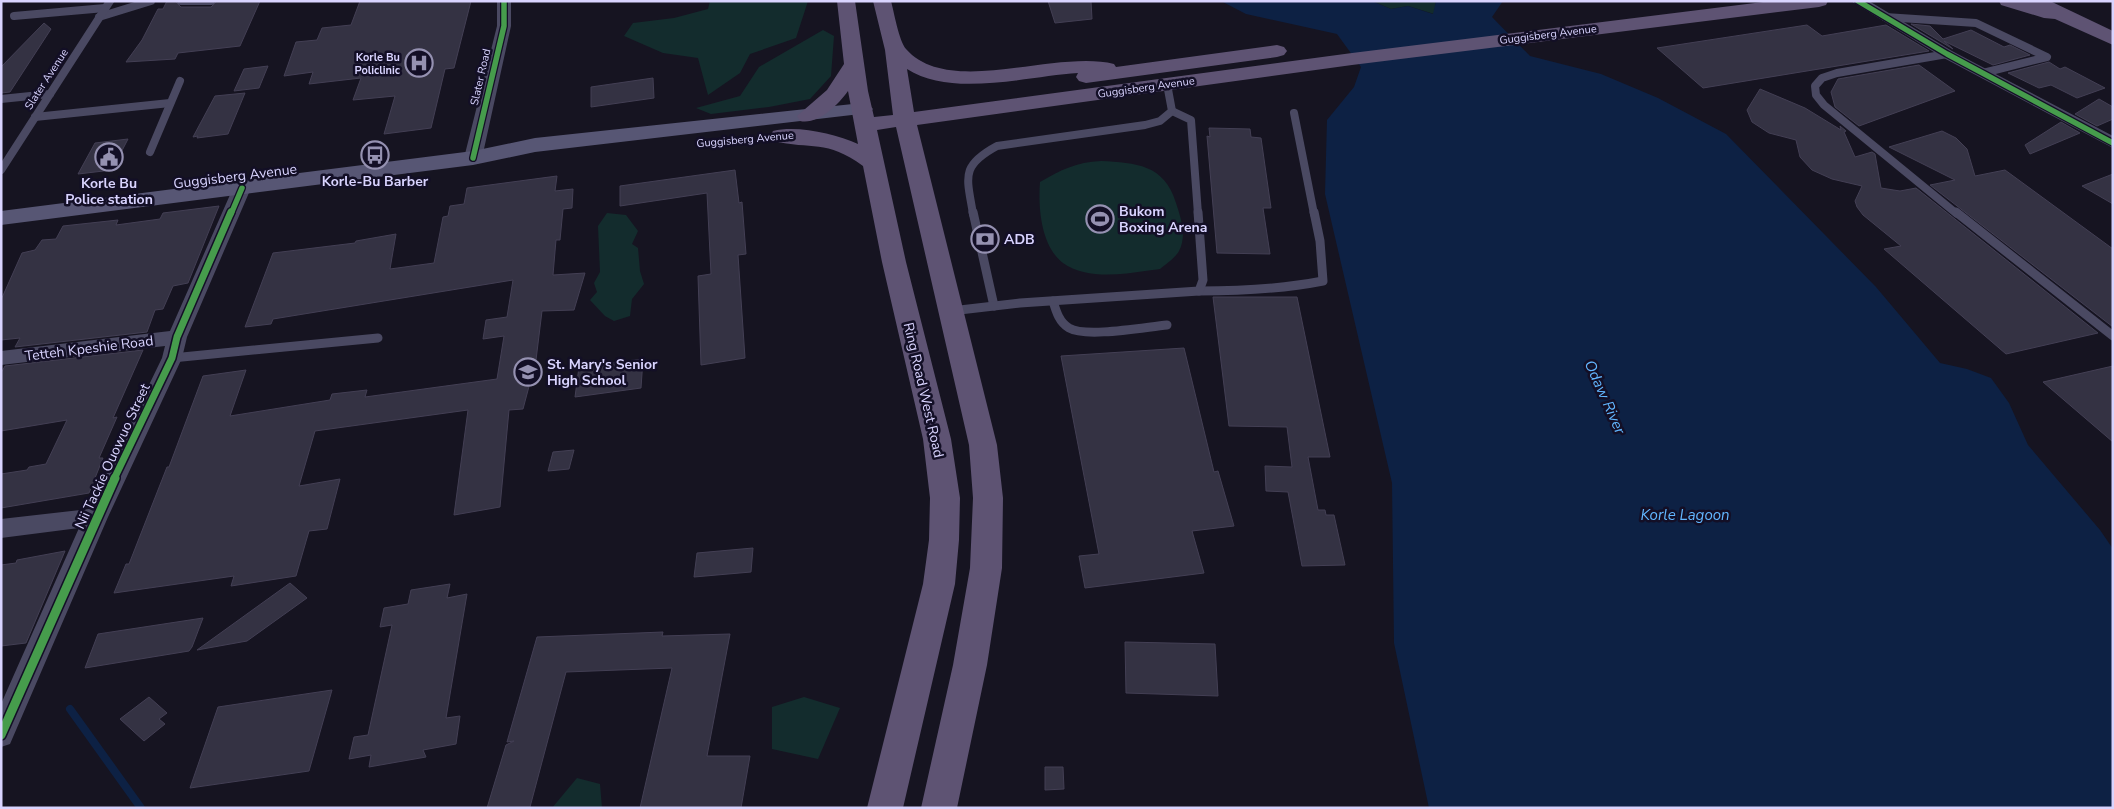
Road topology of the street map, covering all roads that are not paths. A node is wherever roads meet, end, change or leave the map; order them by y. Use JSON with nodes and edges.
{"nodes":[{"id":1,"x":151,"y":1,"type":"edge"},
{"id":2,"x":181,"y":1,"type":"edge"},
{"id":3,"x":211,"y":1,"type":"edge"},
{"id":4,"x":504,"y":1,"type":"edge"},
{"id":5,"x":846,"y":1,"type":"edge"},
{"id":6,"x":854,"y":1,"type":"edge"},
{"id":7,"x":882,"y":1,"type":"edge"},
{"id":8,"x":1700,"y":1,"type":"edge"},
{"id":9,"x":1819,"y":1,"type":"edge"},
{"id":10,"x":1858,"y":1,"type":"edge"},
{"id":11,"x":2008,"y":1,"type":"edge"},
{"id":12,"x":2034,"y":1,"type":"edge"},
{"id":13,"x":2067,"y":1,"type":"edge"},
{"id":14,"x":108,"y":5,"type":"edge"},
{"id":15,"x":14,"y":16,"type":"dead end"},
{"id":16,"x":100,"y":17,"type":"junction"},
{"id":17,"x":1885,"y":17,"type":"junction"},
{"id":18,"x":2078,"y":22,"type":"junction"},
{"id":19,"x":2113,"y":23,"type":"edge"},
{"id":20,"x":1508,"y":31,"type":"junction"},
{"id":21,"x":2113,"y":39,"type":"edge"},
{"id":22,"x":895,"y":50,"type":"junction"},
{"id":23,"x":1346,"y":52,"type":"junction"},
{"id":24,"x":1947,"y":54,"type":"junction"},
{"id":25,"x":1174,"y":64,"type":"junction"},
{"id":26,"x":854,"y":65,"type":"junction"},
{"id":27,"x":1983,"y":73,"type":"junction"},
{"id":28,"x":180,"y":80,"type":"dead end"},
{"id":29,"x":1167,"y":84,"type":"junction"},
{"id":30,"x":50,"y":94,"type":"junction"},
{"id":31,"x":1,"y":100,"type":"edge"},
{"id":32,"x":170,"y":103,"type":"junction"},
{"id":33,"x":898,"y":110,"type":"junction"},
{"id":34,"x":1172,"y":111,"type":"junction"},
{"id":35,"x":960,"y":113,"type":"junction"},
{"id":36,"x":1294,"y":113,"type":"dead end"},
{"id":37,"x":808,"y":116,"type":"junction"},
{"id":38,"x":864,"y":117,"type":"junction"},
{"id":39,"x":35,"y":118,"type":"junction"},
{"id":40,"x":780,"y":136,"type":"junction"},
{"id":41,"x":2113,"y":143,"type":"edge"},
{"id":42,"x":925,"y":147,"type":"junction"},
{"id":43,"x":150,"y":152,"type":"dead end"},
{"id":44,"x":473,"y":158,"type":"junction"},
{"id":45,"x":874,"y":164,"type":"junction"},
{"id":46,"x":1,"y":170,"type":"edge"},
{"id":47,"x":242,"y":188,"type":"junction"},
{"id":48,"x":1,"y":218,"type":"edge"},
{"id":49,"x":1199,"y":291,"type":"junction"},
{"id":50,"x":1053,"y":301,"type":"junction"},
{"id":51,"x":994,"y":306,"type":"junction"},
{"id":52,"x":950,"y":311,"type":"junction"},
{"id":53,"x":1168,"y":325,"type":"dead end"},
{"id":54,"x":2113,"y":336,"type":"edge"},
{"id":55,"x":378,"y":338,"type":"dead end"},
{"id":56,"x":174,"y":347,"type":"junction"},
{"id":57,"x":1,"y":358,"type":"edge"},
{"id":58,"x":96,"y":516,"type":"junction"},
{"id":59,"x":1,"y":529,"type":"edge"},
{"id":60,"x":3,"y":729,"type":"edge"},
{"id":61,"x":885,"y":808,"type":"edge"},
{"id":62,"x":939,"y":808,"type":"edge"}],
"edges":[{"from":1,"to":16,"type":"lane"},
{"from":2,"to":3,"type":"lane"},
{"from":4,"to":44,"type":"street","name":"Slater Road"},
{"from":5,"to":26,"type":"main road","name":"Ring Road West Road"},
{"from":6,"to":33,"type":"main road"},
{"from":7,"to":22,"type":"main road"},
{"from":8,"to":20,"type":"main road","name":"Guggisberg Avenue"},
{"from":9,"to":20,"type":"main road","name":"Guggisberg Avenue"},
{"from":10,"to":17,"type":"street"},
{"from":11,"to":18,"type":"main road"},
{"from":12,"to":18,"type":"main road"},
{"from":13,"to":19,"type":"main road"},
{"from":14,"to":15,"type":"lane"},
{"from":14,"to":16,"type":"lane","name":"Slater Avenue"},
{"from":16,"to":30,"type":"lane","name":"Slater Avenue"},
{"from":17,"to":24,"type":"street"},
{"from":17,"to":27,"type":"lane"},
{"from":18,"to":21,"type":"main road"},
{"from":20,"to":23,"type":"main road","name":"Guggisberg Avenue"},
{"from":22,"to":25,"type":"main road"},
{"from":22,"to":33,"type":"main road"},
{"from":23,"to":25,"type":"main road","name":"Guggisberg Avenue"},
{"from":23,"to":29,"type":"main road","name":"Guggisberg Avenue"},
{"from":24,"to":27,"type":"street"},
{"from":24,"to":54,"type":"lane"},
{"from":25,"to":33,"type":"main road","name":"Guggisberg Avenue"},
{"from":26,"to":37,"type":"main road"},
{"from":26,"to":38,"type":"main road","name":"Ring Road West Road"},
{"from":27,"to":41,"type":"street"},
{"from":28,"to":32,"type":"lane"},
{"from":29,"to":34,"type":"lane"},
{"from":29,"to":35,"type":"main road","name":"Guggisberg Avenue"},
{"from":30,"to":31,"type":"lane"},
{"from":30,"to":39,"type":"lane","name":"Slater Avenue"},
{"from":32,"to":39,"type":"lane"},
{"from":32,"to":43,"type":"lane"},
{"from":33,"to":35,"type":"main road","name":"Guggisberg Avenue"},
{"from":33,"to":38,"type":"main road","name":"Guggisberg Avenue"},
{"from":33,"to":42,"type":"main road"},
{"from":34,"to":49,"type":"lane"},
{"from":34,"to":51,"type":"lane"},
{"from":35,"to":42,"type":"main road"},
{"from":36,"to":49,"type":"lane"},
{"from":37,"to":38,"type":"main road","name":"Guggisberg Avenue"},
{"from":37,"to":44,"type":"main road","name":"Guggisberg Avenue"},
{"from":38,"to":40,"type":"main road","name":"Guggisberg Avenue"},
{"from":38,"to":45,"type":"main road","name":"Ring Road West Road"},
{"from":39,"to":46,"type":"lane","name":"Slater Avenue"},
{"from":40,"to":44,"type":"main road","name":"Guggisberg Avenue"},
{"from":40,"to":45,"type":"main road"},
{"from":42,"to":52,"type":"main road"},
{"from":44,"to":47,"type":"main road","name":"Guggisberg Avenue"},
{"from":45,"to":61,"type":"main road","name":"Ring Road West Road"},
{"from":47,"to":48,"type":"main road","name":"Guggisberg Avenue"},
{"from":47,"to":56,"type":"street","name":"Nii Tackie Ouowuo Street"},
{"from":49,"to":50,"type":"lane"},
{"from":50,"to":51,"type":"lane"},
{"from":50,"to":53,"type":"lane"},
{"from":51,"to":52,"type":"lane"},
{"from":52,"to":62,"type":"main road"},
{"from":55,"to":56,"type":"lane"},
{"from":56,"to":57,"type":"street","name":"Tetteh Kpeshie Road"},
{"from":56,"to":58,"type":"street","name":"Nii Tackie Ouowuo Street"},
{"from":58,"to":59,"type":"street"},
{"from":58,"to":60,"type":"street","name":"Nii Tackie Ouowuo Street"}]}
